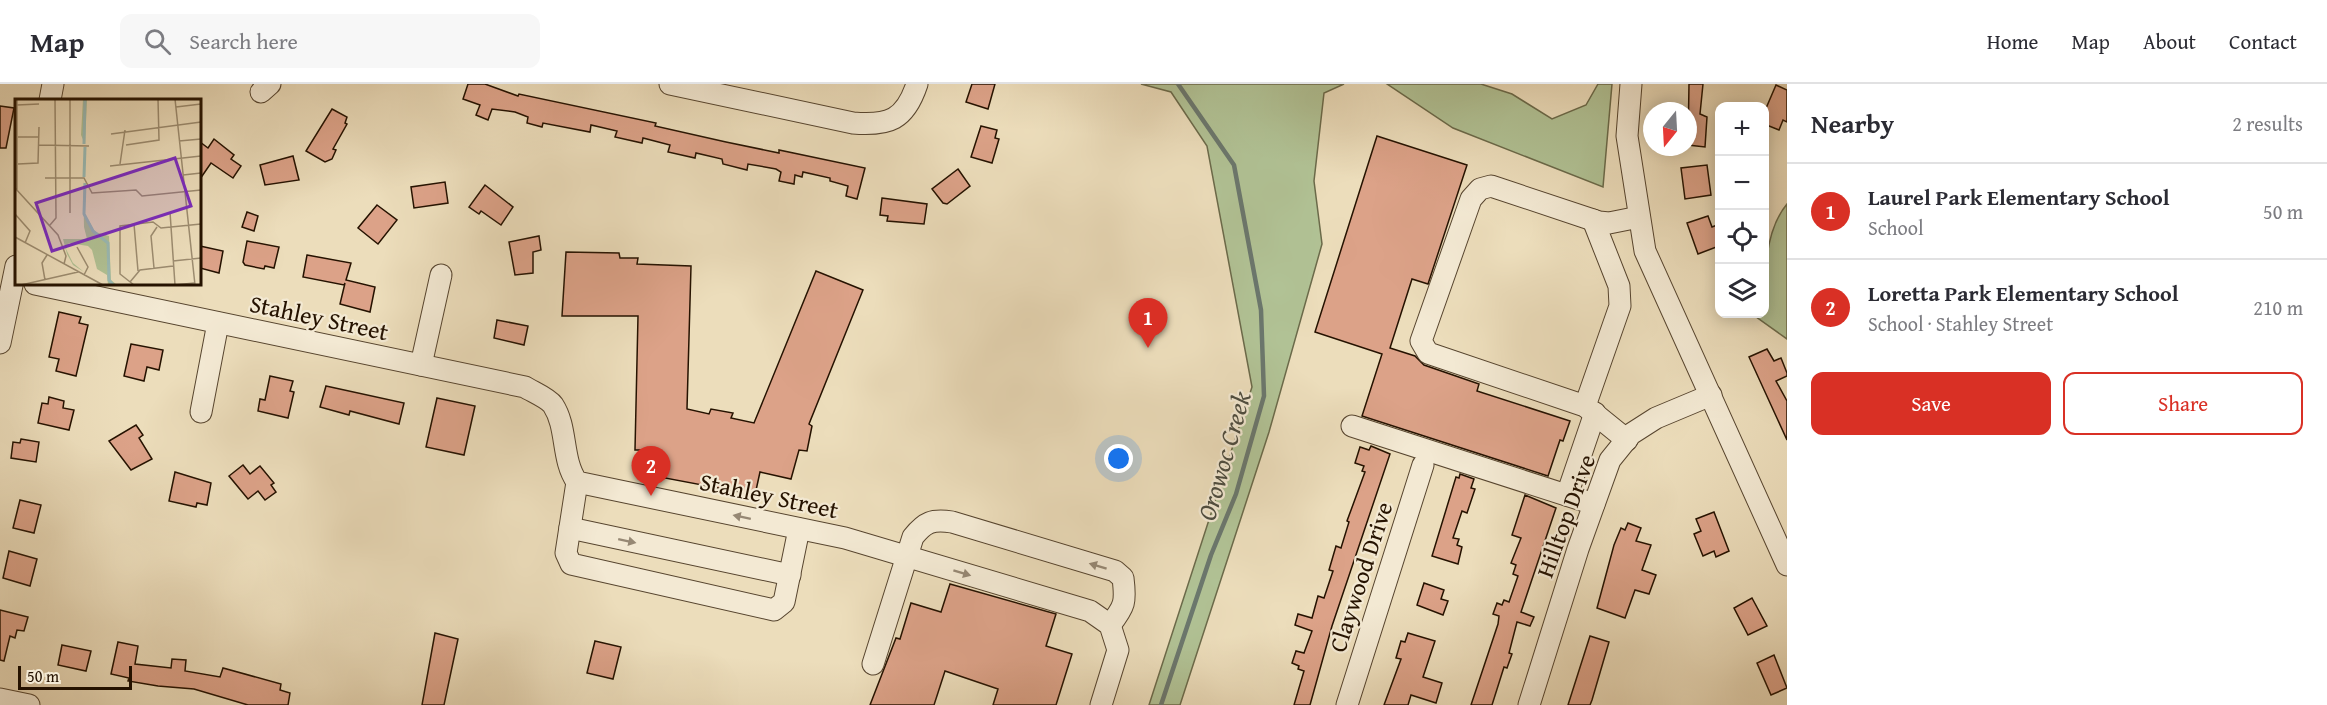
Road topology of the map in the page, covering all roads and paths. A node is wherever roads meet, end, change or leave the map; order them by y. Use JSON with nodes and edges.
{"nodes":[{"id":1,"x":53,"y":84,"type":"edge"},
{"id":2,"x":670,"y":84,"type":"edge"},
{"id":3,"x":917,"y":84,"type":"edge"},
{"id":4,"x":1631,"y":84,"type":"edge"},
{"id":5,"x":723,"y":89,"type":"edge"},
{"id":6,"x":50,"y":99,"type":"edge"},
{"id":7,"x":1639,"y":217,"type":"junction"},
{"id":8,"x":1593,"y":220,"type":"junction"},
{"id":9,"x":12,"y":275,"type":"edge"},
{"id":10,"x":441,"y":275,"type":"dead end"},
{"id":11,"x":40,"y":285,"type":"edge"},
{"id":12,"x":218,"y":323,"type":"junction"},
{"id":13,"x":0,"y":343,"type":"edge"},
{"id":14,"x":421,"y":365,"type":"junction"},
{"id":15,"x":1711,"y":395,"type":"junction"},
{"id":16,"x":1590,"y":410,"type":"junction"},
{"id":17,"x":201,"y":412,"type":"dead end"},
{"id":18,"x":1352,"y":426,"type":"dead end"},
{"id":19,"x":1627,"y":440,"type":"junction"},
{"id":20,"x":1423,"y":465,"type":"dead end"},
{"id":21,"x":577,"y":482,"type":"junction"},
{"id":22,"x":1567,"y":495,"type":"junction"},
{"id":23,"x":1594,"y":504,"type":"junction"},
{"id":24,"x":570,"y":528,"type":"junction"},
{"id":25,"x":800,"y":529,"type":"junction"},
{"id":26,"x":905,"y":556,"type":"junction"},
{"id":27,"x":1787,"y":565,"type":"edge"},
{"id":28,"x":790,"y":575,"type":"junction"},
{"id":29,"x":1110,"y":625,"type":"junction"},
{"id":30,"x":873,"y":664,"type":"dead end"},
{"id":31,"x":0,"y":699,"type":"edge"},
{"id":32,"x":29,"y":705,"type":"edge"},
{"id":33,"x":1101,"y":705,"type":"edge"},
{"id":34,"x":1347,"y":705,"type":"edge"},
{"id":35,"x":1529,"y":705,"type":"edge"}],
"edges":[{"from":1,"to":6,"type":"street"},
{"from":2,"to":5,"type":"street"},
{"from":3,"to":5,"type":"street"},
{"from":4,"to":7,"type":"street"},
{"from":7,"to":8,"type":"street"},
{"from":7,"to":15,"type":"street"},
{"from":8,"to":16,"type":"street"},
{"from":8,"to":16,"type":"street"},
{"from":9,"to":13,"type":"street"},
{"from":10,"to":14,"type":"street"},
{"from":11,"to":12,"type":"street","name":"Stahley Street"},
{"from":12,"to":14,"type":"street","name":"Stahley Street"},
{"from":12,"to":17,"type":"street"},
{"from":14,"to":21,"type":"street","name":"Stahley Street"},
{"from":15,"to":19,"type":"street","name":"Hilltop Drive"},
{"from":15,"to":27,"type":"street"},
{"from":16,"to":19,"type":"street"},
{"from":16,"to":22,"type":"street"},
{"from":18,"to":22,"type":"street"},
{"from":19,"to":23,"type":"street","name":"Hilltop Drive"},
{"from":20,"to":34,"type":"street","name":"Claywood Drive"},
{"from":21,"to":24,"type":"street"},
{"from":25,"to":21,"type":"street","name":"Stahley Street","one_way":true},
{"from":22,"to":23,"type":"street"},
{"from":23,"to":35,"type":"street","name":"Hilltop Drive"},
{"from":24,"to":28,"type":"street","one_way":true},
{"from":24,"to":28,"type":"street"},
{"from":25,"to":26,"type":"street","name":"Stahley Street"},
{"from":25,"to":28,"type":"street"},
{"from":26,"to":29,"type":"street","name":"Stahley Street","one_way":true},
{"from":29,"to":26,"type":"street","one_way":true},
{"from":26,"to":30,"type":"street"},
{"from":29,"to":33,"type":"street"},
{"from":31,"to":32,"type":"street"}]}
